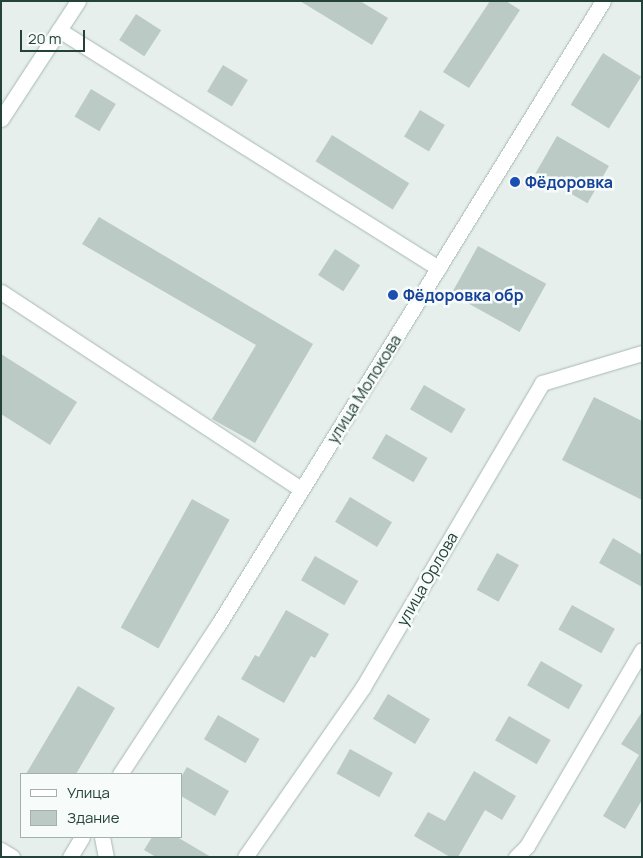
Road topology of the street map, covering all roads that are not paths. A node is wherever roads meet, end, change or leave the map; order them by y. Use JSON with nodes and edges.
{"nodes":[{"id":1,"x":78,"y":1,"type":"edge"},
{"id":2,"x":603,"y":1,"type":"edge"},
{"id":3,"x":59,"y":30,"type":"junction"},
{"id":4,"x":1,"y":119,"type":"edge"},
{"id":5,"x":438,"y":268,"type":"junction"},
{"id":6,"x":1,"y":292,"type":"edge"},
{"id":7,"x":642,"y":353,"type":"edge"},
{"id":8,"x":301,"y":489,"type":"junction"},
{"id":9,"x":642,"y":650,"type":"edge"},
{"id":10,"x":121,"y":773,"type":"edge"},
{"id":11,"x":81,"y":838,"type":"edge"},
{"id":12,"x":102,"y":838,"type":"edge"},
{"id":13,"x":1,"y":850,"type":"edge"},
{"id":14,"x":12,"y":857,"type":"edge"},
{"id":15,"x":70,"y":857,"type":"edge"},
{"id":16,"x":106,"y":857,"type":"edge"},
{"id":17,"x":245,"y":857,"type":"edge"},
{"id":18,"x":516,"y":857,"type":"edge"}],
"edges":[{"from":1,"to":3,"type":"street"},
{"from":2,"to":5,"type":"street","name":"улица Молокова"},
{"from":3,"to":4,"type":"street"},
{"from":3,"to":5,"type":"street"},
{"from":5,"to":8,"type":"street","name":"улица Молокова"},
{"from":6,"to":8,"type":"street"},
{"from":7,"to":17,"type":"street","name":"улица Орлова"},
{"from":8,"to":10,"type":"street","name":"улица Молокова"},
{"from":9,"to":18,"type":"street"},
{"from":11,"to":15,"type":"street"},
{"from":12,"to":16,"type":"street"},
{"from":13,"to":14,"type":"street"}]}
